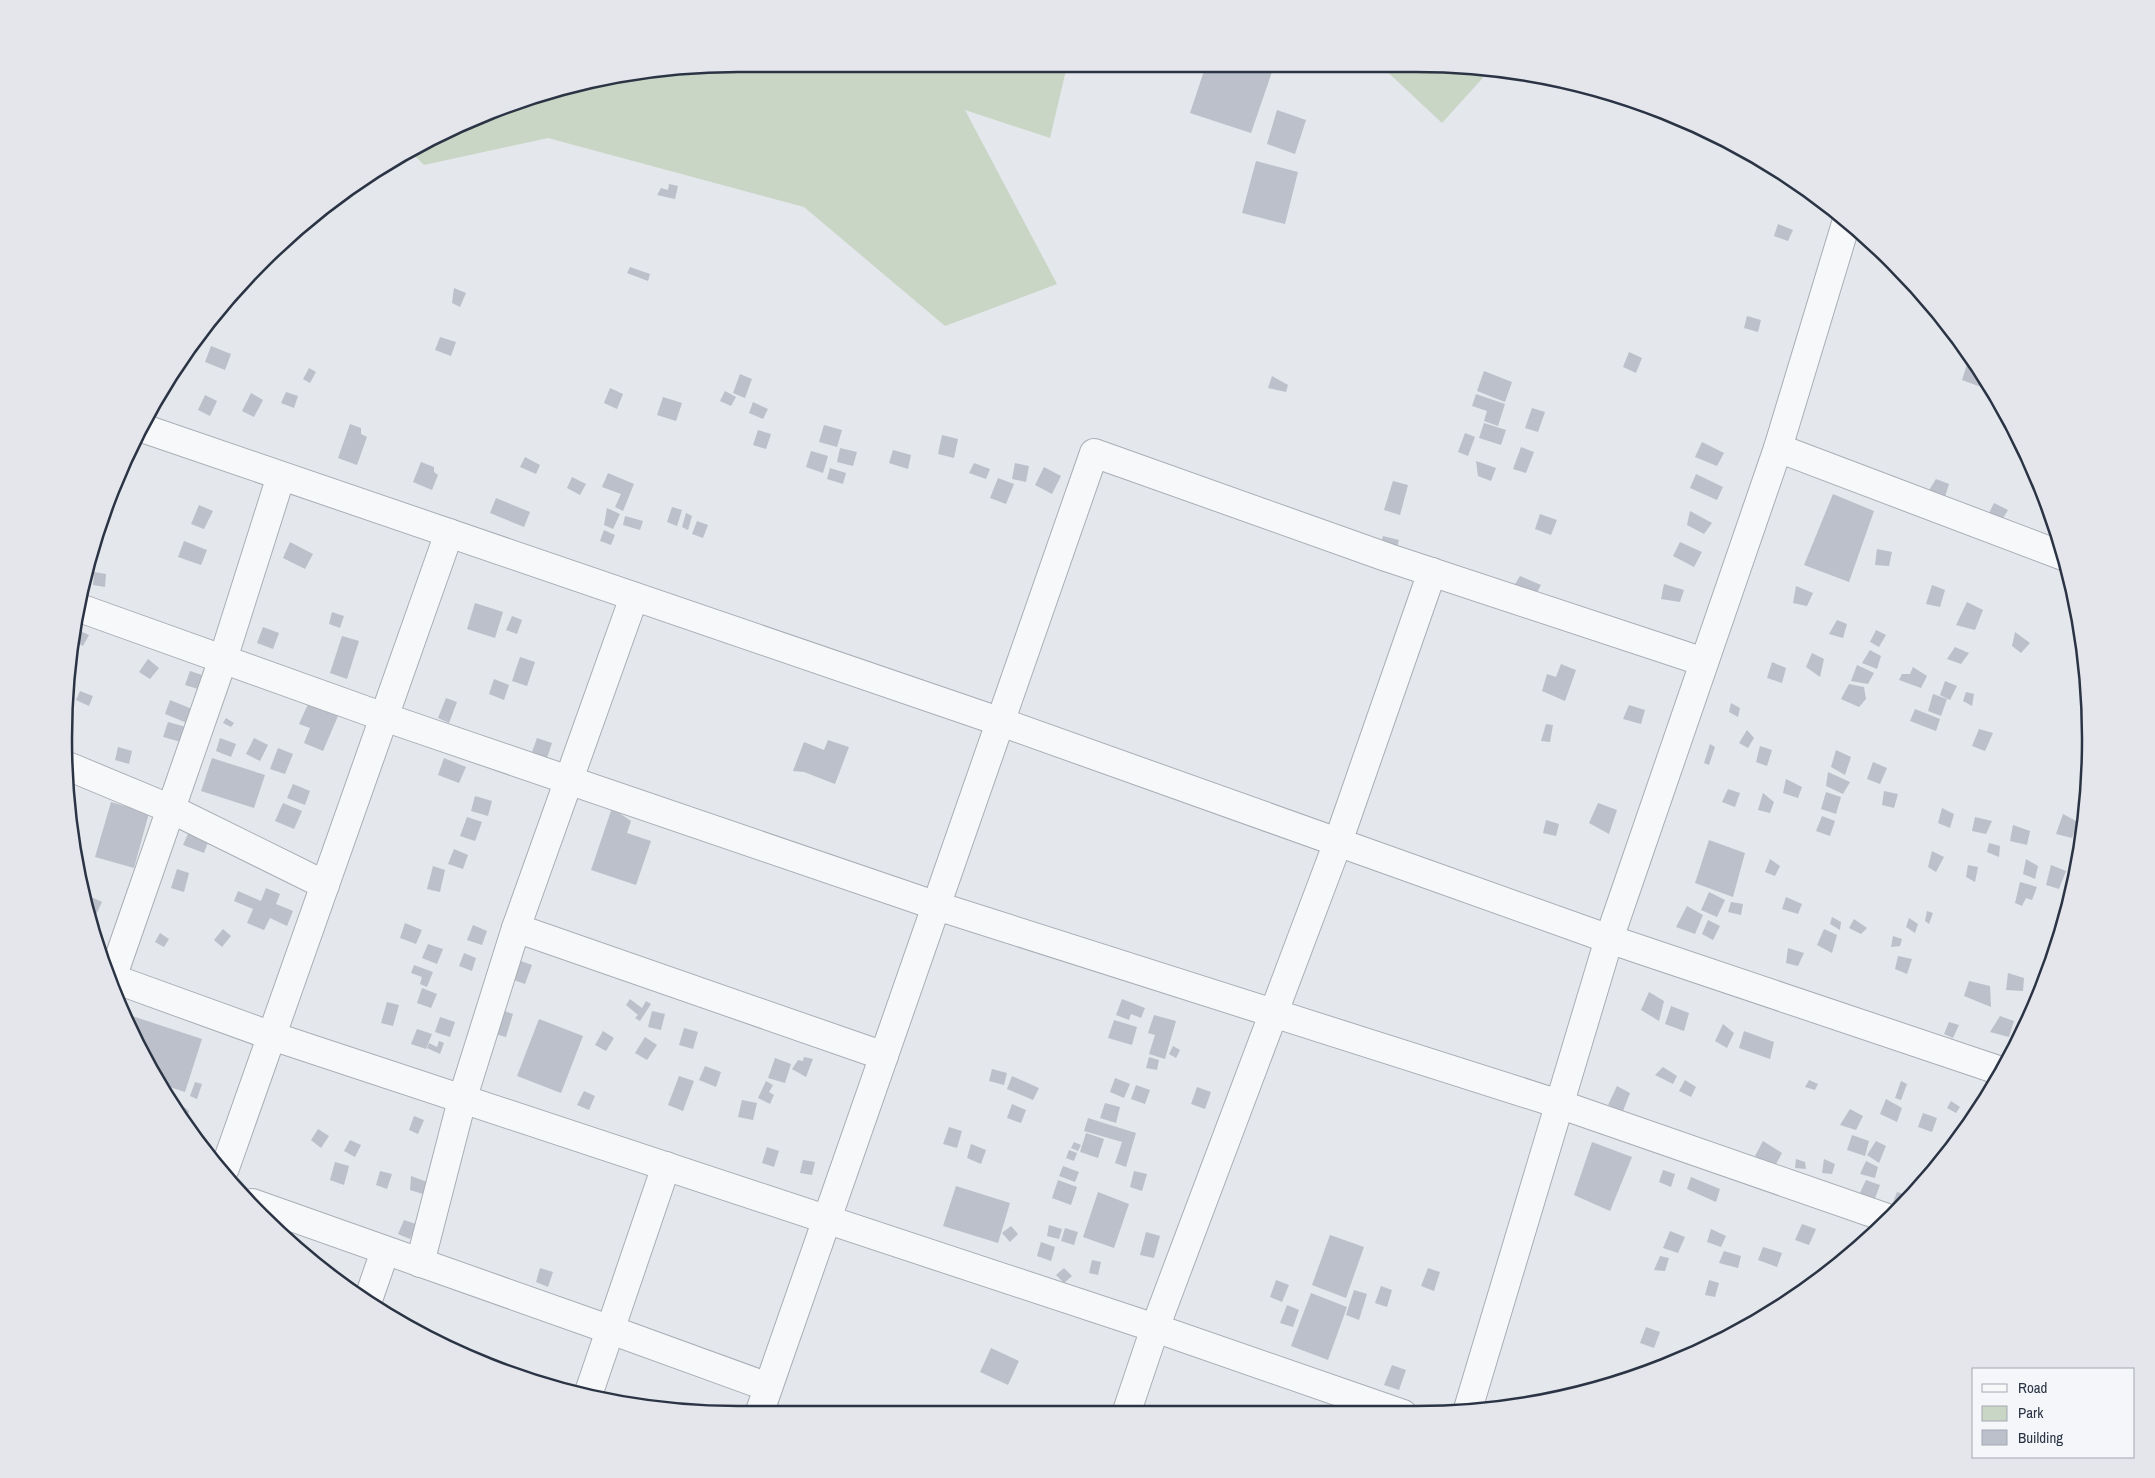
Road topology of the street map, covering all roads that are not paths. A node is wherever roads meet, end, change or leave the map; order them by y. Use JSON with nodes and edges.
{"nodes":[{"id":1,"x":1844,"y":228,"type":"edge"},
{"id":2,"x":149,"y":430,"type":"edge"},
{"id":3,"x":1778,"y":448,"type":"junction"},
{"id":4,"x":281,"y":476,"type":"junction"},
{"id":5,"x":449,"y":533,"type":"junction"},
{"id":6,"x":2056,"y":553,"type":"edge"},
{"id":7,"x":1432,"y":572,"type":"junction"},
{"id":8,"x":634,"y":596,"type":"junction"},
{"id":9,"x":85,"y":610,"type":"edge"},
{"id":10,"x":223,"y":659,"type":"junction"},
{"id":11,"x":1704,"y":662,"type":"junction"},
{"id":12,"x":384,"y":717,"type":"junction"},
{"id":13,"x":1001,"y":722,"type":"junction"},
{"id":14,"x":73,"y":768,"type":"edge"},
{"id":15,"x":569,"y":780,"type":"junction"},
{"id":16,"x":171,"y":809,"type":"junction"},
{"id":17,"x":1338,"y":842,"type":"junction"},
{"id":18,"x":324,"y":885,"type":"junction"},
{"id":19,"x":937,"y":906,"type":"junction"},
{"id":20,"x":516,"y":928,"type":"junction"},
{"id":21,"x":1609,"y":939,"type":"junction"},
{"id":22,"x":114,"y":970,"type":"edge"},
{"id":23,"x":118,"y":982,"type":"edge"},
{"id":24,"x":1273,"y":1014,"type":"junction"},
{"id":25,"x":272,"y":1036,"type":"junction"},
{"id":26,"x":884,"y":1056,"type":"junction"},
{"id":27,"x":1995,"y":1069,"type":"edge"},
{"id":28,"x":462,"y":1100,"type":"junction"},
{"id":29,"x":1559,"y":1104,"type":"junction"},
{"id":30,"x":226,"y":1164,"type":"edge"},
{"id":31,"x":666,"y":1166,"type":"junction"},
{"id":32,"x":266,"y":1208,"type":"edge"},
{"id":33,"x":1881,"y":1216,"type":"edge"},
{"id":34,"x":827,"y":1219,"type":"junction"},
{"id":35,"x":385,"y":1251,"type":"junction"},
{"id":36,"x":420,"y":1263,"type":"junction"},
{"id":37,"x":370,"y":1294,"type":"edge"},
{"id":38,"x":1155,"y":1328,"type":"junction"},
{"id":39,"x":611,"y":1330,"type":"junction"},
{"id":40,"x":768,"y":1387,"type":"junction"},
{"id":41,"x":590,"y":1389,"type":"edge"},
{"id":42,"x":1470,"y":1403,"type":"edge"},
{"id":43,"x":762,"y":1406,"type":"edge"},
{"id":44,"x":1129,"y":1406,"type":"edge"},
{"id":45,"x":1380,"y":1406,"type":"edge"}],
"edges":[{"from":1,"to":3,"type":"street"},
{"from":2,"to":4,"type":"street"},
{"from":3,"to":6,"type":"street"},
{"from":3,"to":11,"type":"street"},
{"from":4,"to":5,"type":"street"},
{"from":4,"to":10,"type":"street"},
{"from":5,"to":8,"type":"street"},
{"from":5,"to":12,"type":"street"},
{"from":7,"to":11,"type":"street"},
{"from":7,"to":13,"type":"street"},
{"from":7,"to":17,"type":"street"},
{"from":8,"to":13,"type":"street"},
{"from":8,"to":15,"type":"street"},
{"from":9,"to":10,"type":"street"},
{"from":10,"to":12,"type":"street"},
{"from":10,"to":16,"type":"street"},
{"from":11,"to":21,"type":"street"},
{"from":12,"to":15,"type":"street"},
{"from":12,"to":18,"type":"street"},
{"from":13,"to":17,"type":"street"},
{"from":13,"to":19,"type":"street"},
{"from":14,"to":16,"type":"street"},
{"from":15,"to":19,"type":"street"},
{"from":15,"to":20,"type":"street"},
{"from":16,"to":18,"type":"street"},
{"from":16,"to":22,"type":"street"},
{"from":17,"to":21,"type":"street"},
{"from":17,"to":24,"type":"street"},
{"from":18,"to":25,"type":"street"},
{"from":19,"to":24,"type":"street"},
{"from":19,"to":26,"type":"street"},
{"from":20,"to":26,"type":"street"},
{"from":20,"to":28,"type":"street"},
{"from":21,"to":27,"type":"street"},
{"from":21,"to":29,"type":"street"},
{"from":23,"to":25,"type":"street"},
{"from":24,"to":29,"type":"street"},
{"from":24,"to":38,"type":"street"},
{"from":25,"to":28,"type":"street"},
{"from":25,"to":30,"type":"street"},
{"from":26,"to":34,"type":"street"},
{"from":28,"to":31,"type":"street"},
{"from":28,"to":36,"type":"street"},
{"from":29,"to":33,"type":"street"},
{"from":29,"to":42,"type":"street"},
{"from":31,"to":34,"type":"street"},
{"from":31,"to":39,"type":"street"},
{"from":32,"to":35,"type":"street"},
{"from":34,"to":38,"type":"street"},
{"from":34,"to":40,"type":"street"},
{"from":35,"to":36,"type":"street"},
{"from":35,"to":37,"type":"street"},
{"from":36,"to":39,"type":"street"},
{"from":38,"to":44,"type":"street"},
{"from":38,"to":45,"type":"street"},
{"from":39,"to":40,"type":"street"},
{"from":39,"to":41,"type":"street"},
{"from":40,"to":43,"type":"street"}]}
